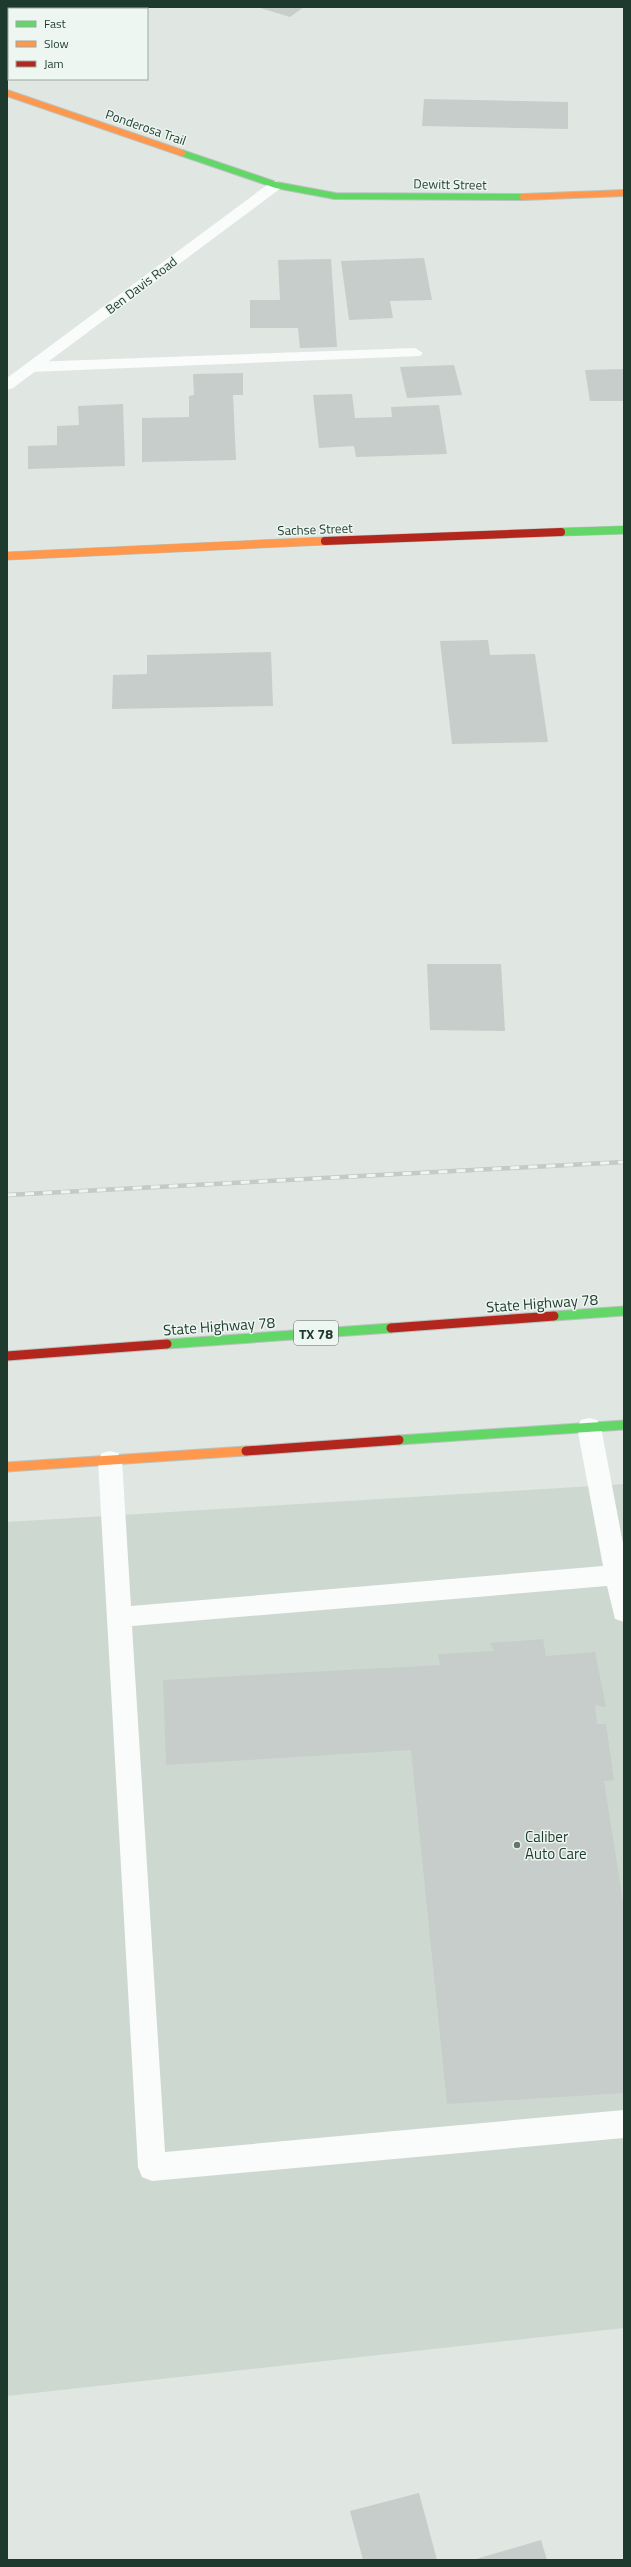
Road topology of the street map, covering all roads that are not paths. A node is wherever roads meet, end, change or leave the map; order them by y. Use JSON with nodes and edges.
{"nodes":[{"id":1,"x":7,"y":94,"type":"edge"},
{"id":2,"x":276,"y":185,"type":"junction"},
{"id":3,"x":624,"y":193,"type":"edge"},
{"id":4,"x":415,"y":353,"type":"dead end"},
{"id":5,"x":31,"y":367,"type":"junction"},
{"id":6,"x":7,"y":385,"type":"edge"},
{"id":7,"x":624,"y":530,"type":"edge"},
{"id":8,"x":7,"y":556,"type":"edge"},
{"id":9,"x":624,"y":1311,"type":"edge"},
{"id":10,"x":7,"y":1356,"type":"edge"},
{"id":11,"x":624,"y":1425,"type":"edge"},
{"id":12,"x":589,"y":1427,"type":"junction"},
{"id":13,"x":110,"y":1460,"type":"junction"},
{"id":14,"x":7,"y":1467,"type":"edge"},
{"id":15,"x":620,"y":1574,"type":"edge"},
{"id":16,"x":624,"y":1612,"type":"edge"},
{"id":17,"x":119,"y":1617,"type":"junction"},
{"id":18,"x":624,"y":2124,"type":"edge"}],
"edges":[{"from":1,"to":2,"type":"street","name":"Ponderosa Trail"},
{"from":2,"to":3,"type":"street","name":"Dewitt Street"},
{"from":2,"to":5,"type":"street","name":"Ben Davis Road"},
{"from":4,"to":5,"type":"street"},
{"from":5,"to":6,"type":"street","name":"Ben Davis Road"},
{"from":7,"to":8,"type":"street","name":"Sachse Street"},
{"from":9,"to":10,"type":"street","name":"State Highway 78","number":"TX 78"},
{"from":11,"to":12,"type":"street"},
{"from":12,"to":13,"type":"street"},
{"from":12,"to":15,"type":"street"},
{"from":13,"to":14,"type":"street"},
{"from":13,"to":17,"type":"street"},
{"from":15,"to":16,"type":"street"},
{"from":15,"to":17,"type":"street"},
{"from":17,"to":18,"type":"street"}]}
